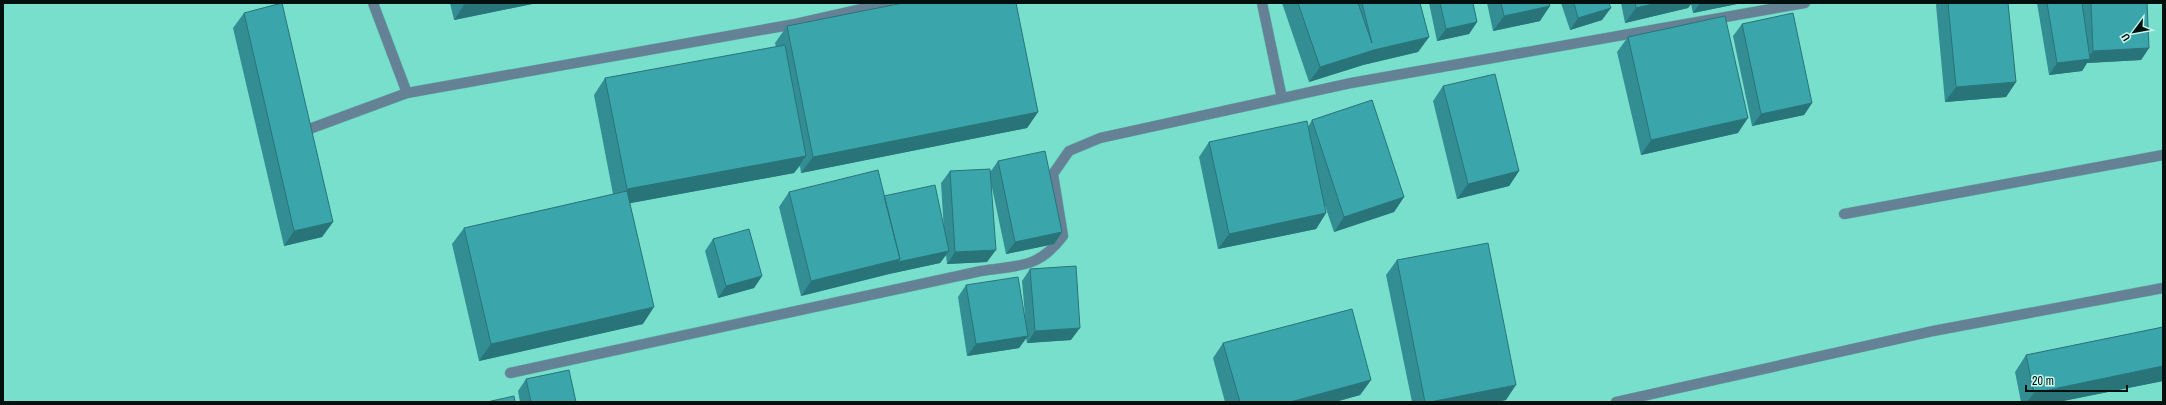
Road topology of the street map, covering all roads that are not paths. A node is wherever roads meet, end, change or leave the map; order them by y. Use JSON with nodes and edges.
{"nodes":[{"id":1,"x":374,"y":3,"type":"edge"},
{"id":2,"x":888,"y":3,"type":"edge"},
{"id":3,"x":1262,"y":3,"type":"edge"},
{"id":4,"x":1805,"y":3,"type":"edge"},
{"id":5,"x":407,"y":93,"type":"junction"},
{"id":6,"x":1282,"y":98,"type":"junction"},
{"id":7,"x":312,"y":128,"type":"edge"},
{"id":8,"x":2163,"y":155,"type":"edge"},
{"id":9,"x":1844,"y":214,"type":"dead end"},
{"id":10,"x":2163,"y":288,"type":"edge"},
{"id":11,"x":510,"y":373,"type":"dead end"},
{"id":12,"x":1616,"y":402,"type":"edge"}],
"edges":[{"from":1,"to":5,"type":"street"},
{"from":2,"to":5,"type":"street"},
{"from":3,"to":6,"type":"street"},
{"from":4,"to":6,"type":"street"},
{"from":5,"to":7,"type":"street"},
{"from":6,"to":11,"type":"street"},
{"from":8,"to":9,"type":"street"},
{"from":10,"to":12,"type":"street"}]}
